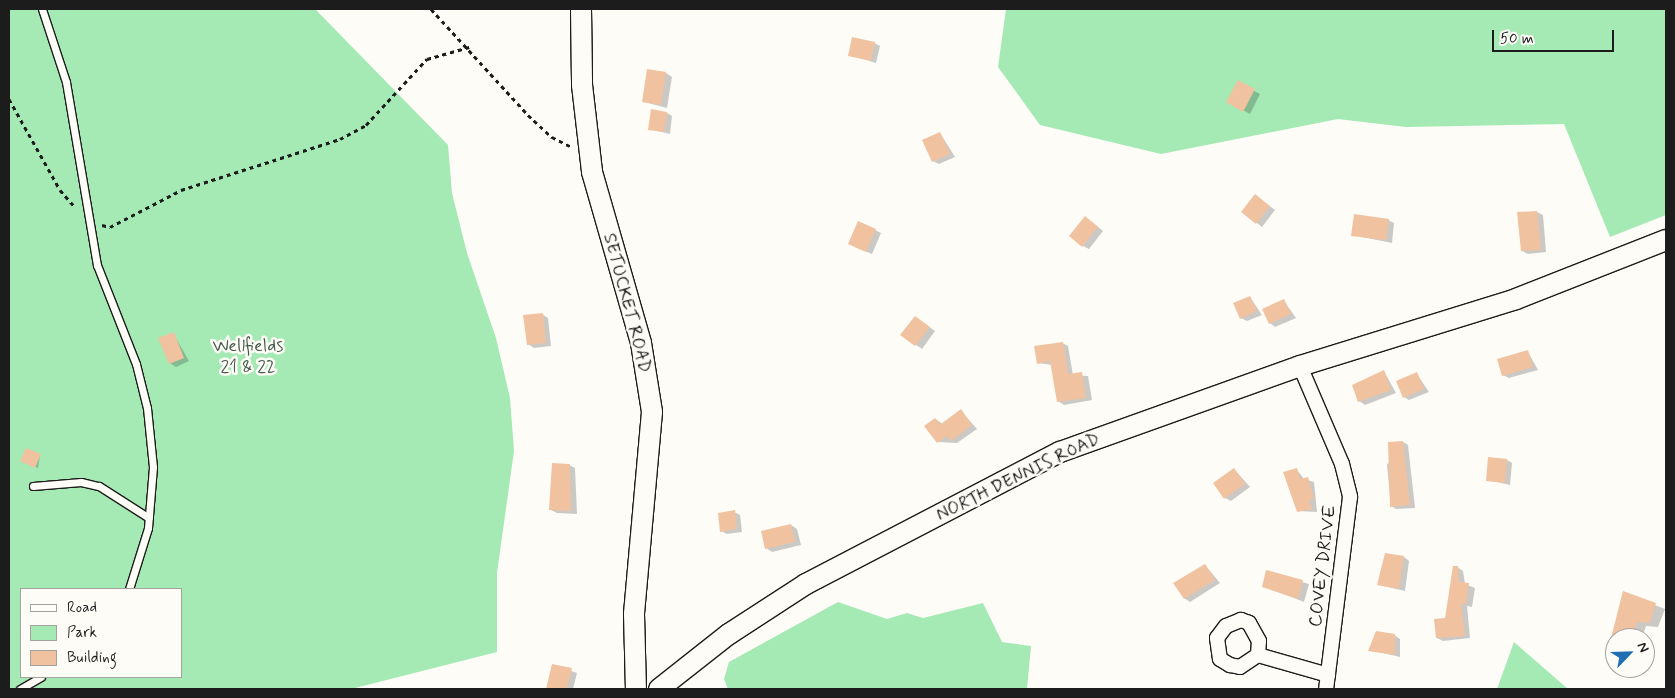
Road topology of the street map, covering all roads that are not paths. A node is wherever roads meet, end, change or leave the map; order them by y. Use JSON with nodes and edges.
{"nodes":[{"id":1,"x":42,"y":9,"type":"edge"},
{"id":2,"x":581,"y":9,"type":"edge"},
{"id":3,"x":1666,"y":240,"type":"edge"},
{"id":4,"x":1300,"y":366,"type":"junction"},
{"id":5,"x":33,"y":486,"type":"dead end"},
{"id":6,"x":149,"y":518,"type":"junction"},
{"id":7,"x":129,"y":588,"type":"edge"},
{"id":8,"x":1258,"y":655,"type":"dead end"},
{"id":9,"x":1328,"y":675,"type":"junction"},
{"id":10,"x":39,"y":678,"type":"edge"},
{"id":11,"x":20,"y":689,"type":"edge"},
{"id":12,"x":636,"y":689,"type":"edge"},
{"id":13,"x":659,"y":689,"type":"edge"},
{"id":14,"x":1326,"y":689,"type":"edge"}],
"edges":[{"from":1,"to":6,"type":"lane"},
{"from":2,"to":12,"type":"main road","name":"SETUCKET ROAD"},
{"from":3,"to":4,"type":"main road","name":"NORTH DENNIS ROAD"},
{"from":4,"to":9,"type":"street","name":"COVEY DRIVE"},
{"from":4,"to":13,"type":"main road","name":"NORTH DENNIS ROAD"},
{"from":5,"to":6,"type":"lane"},
{"from":6,"to":7,"type":"lane"},
{"from":8,"to":9,"type":"street"},
{"from":9,"to":14,"type":"street","name":"COVEY DRIVE"},
{"from":10,"to":11,"type":"lane"}]}
